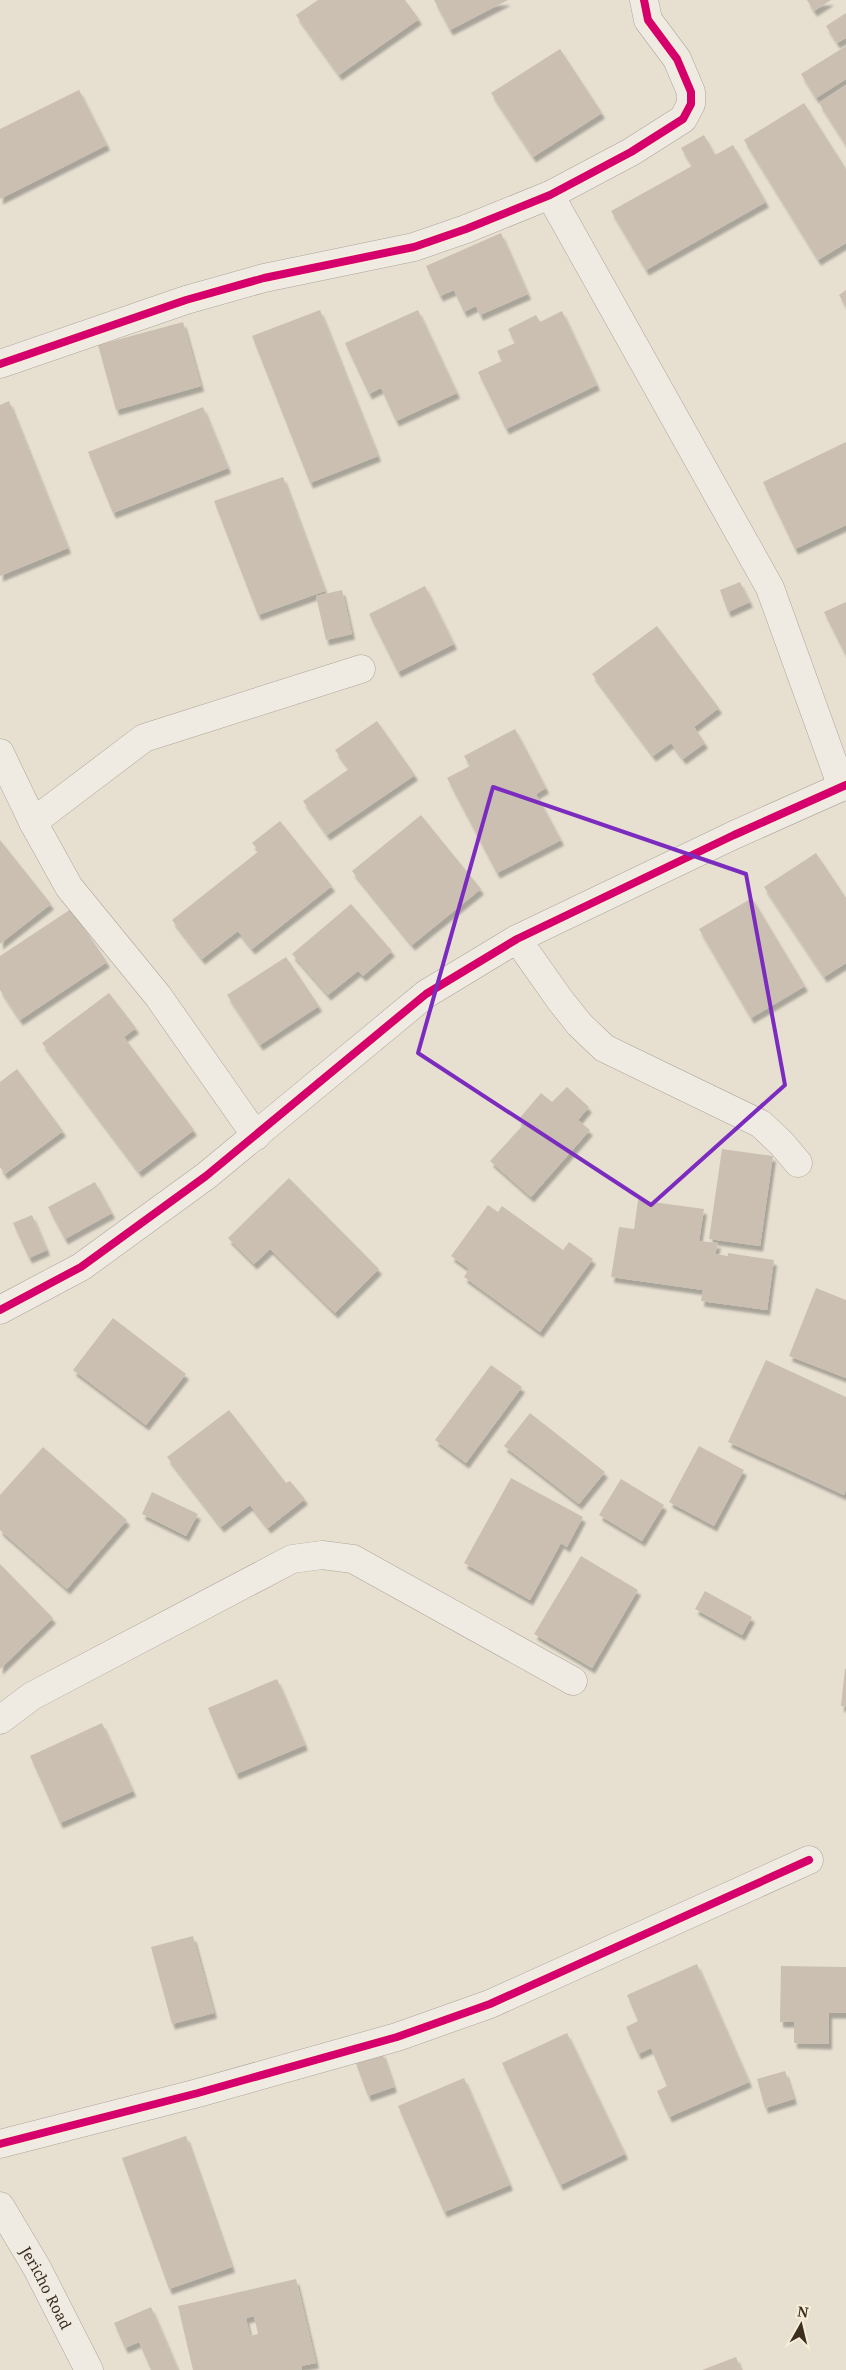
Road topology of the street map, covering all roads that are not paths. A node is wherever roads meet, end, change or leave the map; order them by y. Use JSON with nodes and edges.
{"nodes":[{"id":1,"x":644,"y":0,"type":"edge"},
{"id":2,"x":550,"y":195,"type":"junction"},
{"id":3,"x":0,"y":364,"type":"edge"},
{"id":4,"x":361,"y":669,"type":"dead end"},
{"id":5,"x":0,"y":753,"type":"edge"},
{"id":6,"x":844,"y":786,"type":"edge"},
{"id":7,"x":33,"y":822,"type":"junction"},
{"id":8,"x":517,"y":939,"type":"junction"},
{"id":9,"x":256,"y":1136,"type":"junction"},
{"id":10,"x":798,"y":1163,"type":"dead end"},
{"id":11,"x":0,"y":1310,"type":"edge"},
{"id":12,"x":573,"y":1681,"type":"dead end"},
{"id":13,"x":0,"y":1720,"type":"edge"},
{"id":14,"x":809,"y":1860,"type":"dead end"},
{"id":15,"x":0,"y":2144,"type":"edge"},
{"id":16,"x":0,"y":2206,"type":"edge"},
{"id":17,"x":89,"y":2370,"type":"edge"}],
"edges":[{"from":1,"to":2,"type":"street"},
{"from":2,"to":3,"type":"street"},
{"from":2,"to":6,"type":"street"},
{"from":4,"to":7,"type":"street"},
{"from":5,"to":7,"type":"street"},
{"from":6,"to":8,"type":"street"},
{"from":7,"to":9,"type":"street"},
{"from":8,"to":9,"type":"street"},
{"from":8,"to":10,"type":"street"},
{"from":9,"to":11,"type":"street"},
{"from":12,"to":13,"type":"street"},
{"from":14,"to":15,"type":"street"},
{"from":16,"to":17,"type":"street","name":"Jericho Road"}]}
